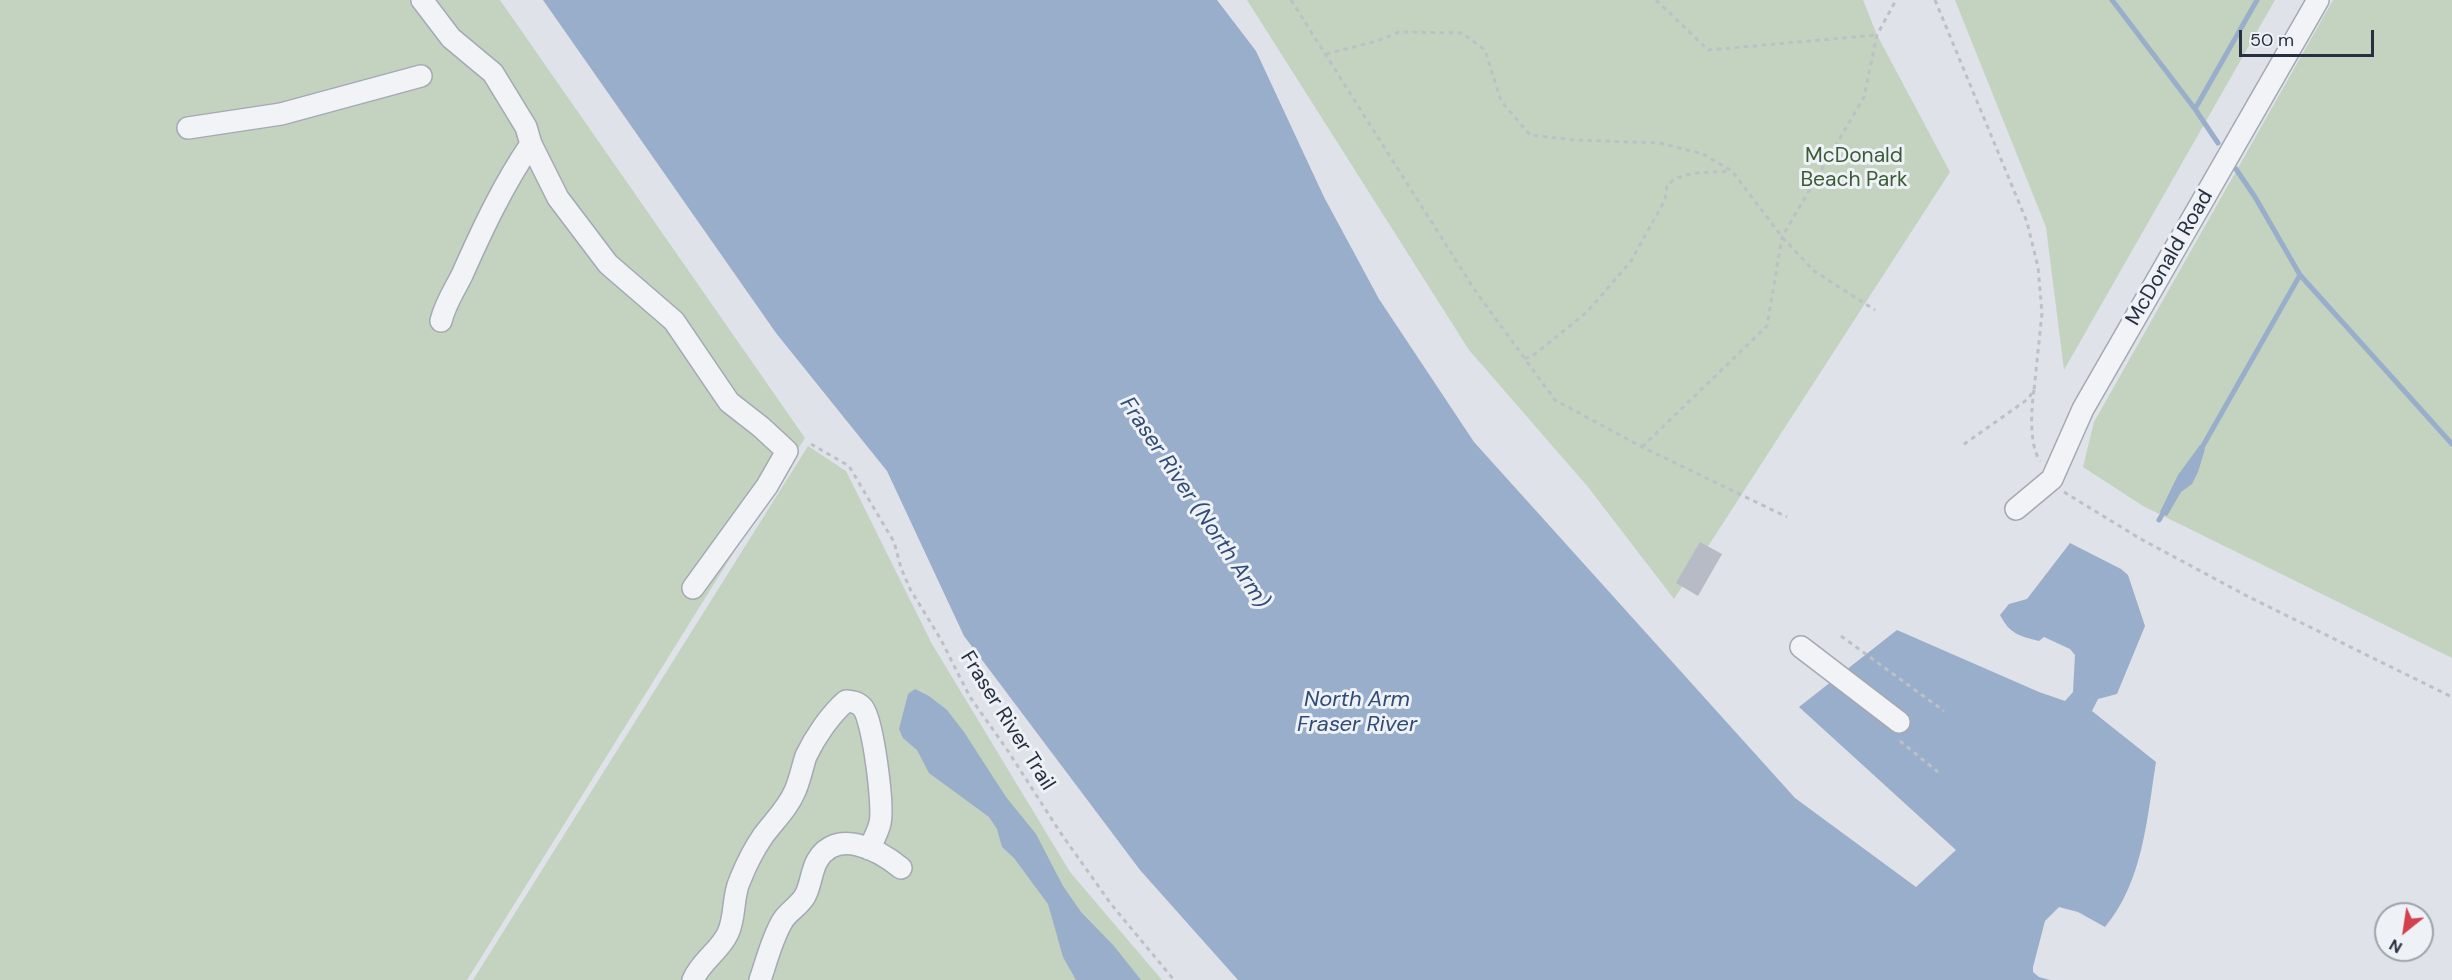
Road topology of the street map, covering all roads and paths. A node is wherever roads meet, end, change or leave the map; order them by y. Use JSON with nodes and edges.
{"nodes":[{"id":1,"x":422,"y":0,"type":"edge"},
{"id":2,"x":1291,"y":0,"type":"edge"},
{"id":3,"x":1656,"y":0,"type":"edge"},
{"id":4,"x":1896,"y":0,"type":"edge"},
{"id":5,"x":1935,"y":0,"type":"edge"},
{"id":6,"x":2318,"y":0,"type":"edge"},
{"id":7,"x":1877,"y":35,"type":"junction"},
{"id":8,"x":1325,"y":54,"type":"junction"},
{"id":9,"x":421,"y":76,"type":"dead end"},
{"id":10,"x":188,"y":128,"type":"dead end"},
{"id":11,"x":531,"y":144,"type":"junction"},
{"id":12,"x":1732,"y":171,"type":"junction"},
{"id":13,"x":1782,"y":237,"type":"junction"},
{"id":14,"x":1875,"y":310,"type":"dead end"},
{"id":15,"x":441,"y":321,"type":"dead end"},
{"id":16,"x":1525,"y":359,"type":"junction"},
{"id":17,"x":2034,"y":390,"type":"junction"},
{"id":18,"x":811,"y":444,"type":"dead end"},
{"id":19,"x":1963,"y":445,"type":"dead end"},
{"id":20,"x":1642,"y":447,"type":"junction"},
{"id":21,"x":2052,"y":479,"type":"junction"},
{"id":22,"x":2016,"y":509,"type":"dead end"},
{"id":23,"x":1787,"y":517,"type":"dead end"},
{"id":24,"x":693,"y":588,"type":"dead end"},
{"id":25,"x":1841,"y":636,"type":"dead end"},
{"id":26,"x":1800,"y":647,"type":"dead end"},
{"id":27,"x":2452,"y":697,"type":"edge"},
{"id":28,"x":1944,"y":711,"type":"dead end"},
{"id":29,"x":1899,"y":722,"type":"dead end"},
{"id":30,"x":869,"y":849,"type":"junction"},
{"id":31,"x":900,"y":868,"type":"dead end"},
{"id":32,"x":693,"y":980,"type":"edge"},
{"id":33,"x":760,"y":980,"type":"edge"},
{"id":34,"x":1174,"y":980,"type":"edge"}],
"edges":[{"from":1,"to":11,"type":"street"},
{"from":2,"to":8,"type":"path"},
{"from":3,"to":7,"type":"path"},
{"from":4,"to":7,"type":"path"},
{"from":5,"to":17,"type":"path"},
{"from":6,"to":21,"type":"street","name":"McDonald Road"},
{"from":7,"to":13,"type":"path"},
{"from":8,"to":12,"type":"path"},
{"from":8,"to":16,"type":"path"},
{"from":9,"to":10,"type":"street"},
{"from":11,"to":15,"type":"street"},
{"from":11,"to":24,"type":"street"},
{"from":12,"to":13,"type":"path"},
{"from":12,"to":16,"type":"path"},
{"from":13,"to":14,"type":"path"},
{"from":13,"to":20,"type":"path"},
{"from":16,"to":20,"type":"path"},
{"from":17,"to":19,"type":"path"},
{"from":17,"to":21,"type":"path"},
{"from":18,"to":34,"type":"path","name":"Fraser River Trail"},
{"from":20,"to":23,"type":"path"},
{"from":21,"to":22,"type":"street","name":"McDonald Road"},
{"from":21,"to":27,"type":"path"},
{"from":25,"to":28,"type":"path"},
{"from":26,"to":29,"type":"street"},
{"from":30,"to":31,"type":"street"},
{"from":30,"to":32,"type":"street"},
{"from":30,"to":33,"type":"street"}]}
